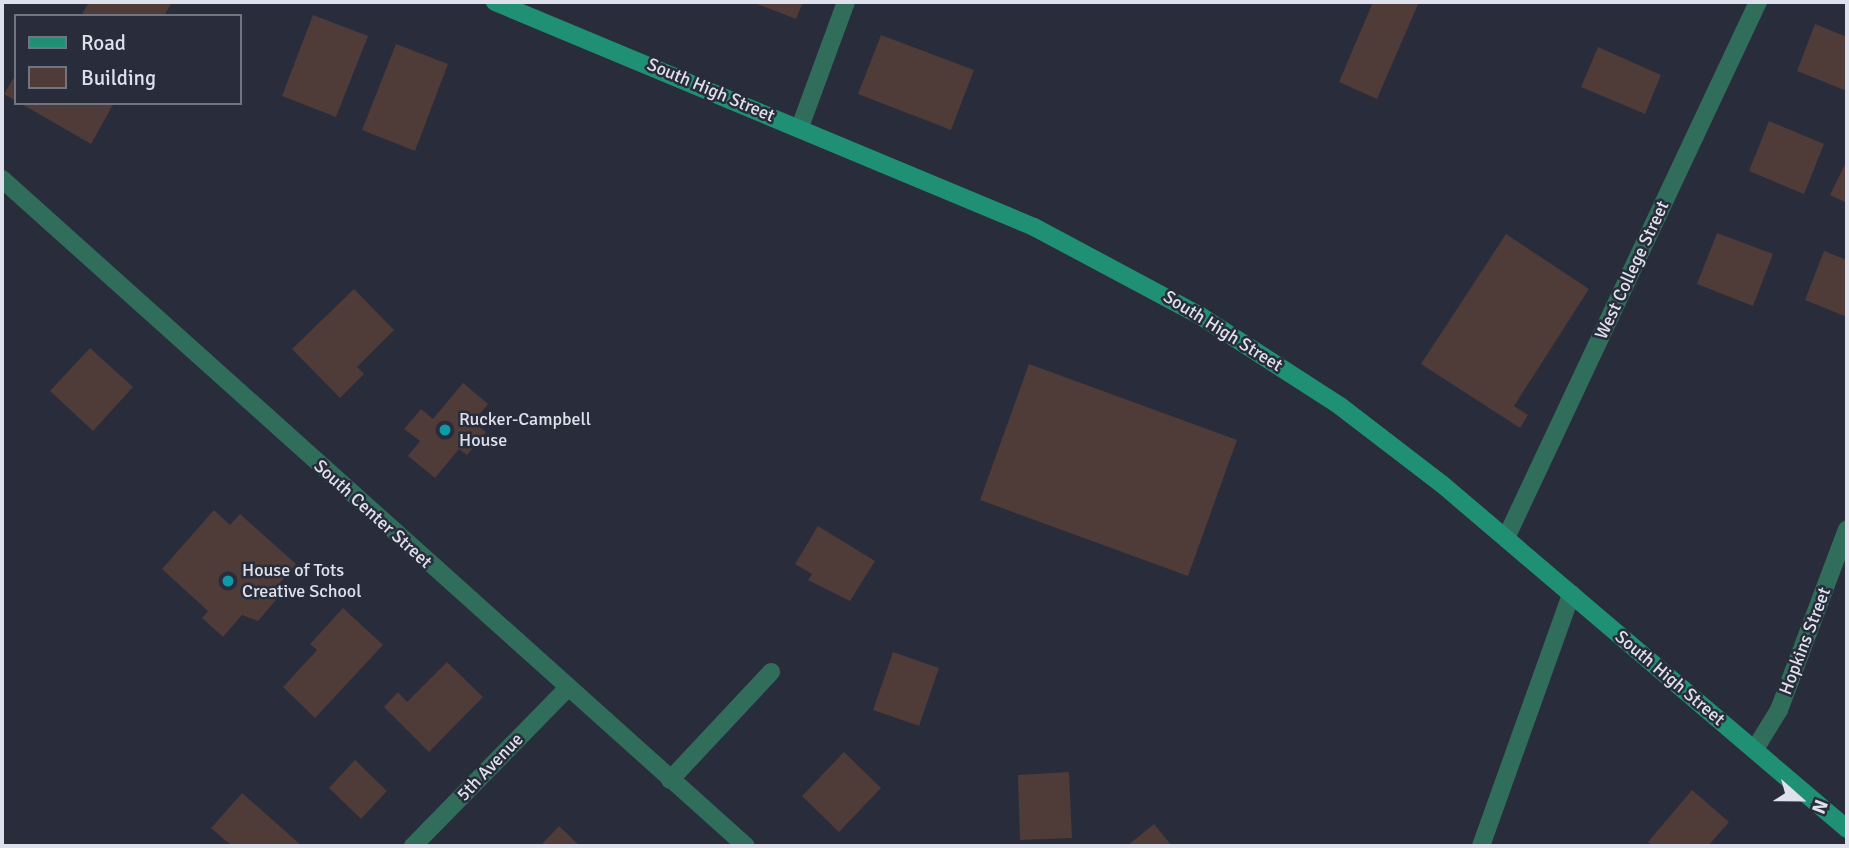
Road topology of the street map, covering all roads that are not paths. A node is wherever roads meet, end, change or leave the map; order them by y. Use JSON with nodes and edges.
{"nodes":[{"id":1,"x":495,"y":2,"type":"edge"},
{"id":2,"x":846,"y":2,"type":"edge"},
{"id":3,"x":1758,"y":2,"type":"edge"},
{"id":4,"x":800,"y":127,"type":"junction"},
{"id":5,"x":2,"y":179,"type":"edge"},
{"id":6,"x":1847,"y":529,"type":"edge"},
{"id":7,"x":1506,"y":538,"type":"junction"},
{"id":8,"x":1571,"y":594,"type":"junction"},
{"id":9,"x":771,"y":672,"type":"dead end"},
{"id":10,"x":567,"y":689,"type":"junction"},
{"id":11,"x":1755,"y":750,"type":"junction"},
{"id":12,"x":670,"y":780,"type":"junction"},
{"id":13,"x":1847,"y":829,"type":"edge"},
{"id":14,"x":413,"y":846,"type":"edge"},
{"id":15,"x":746,"y":846,"type":"edge"},
{"id":16,"x":1481,"y":846,"type":"edge"}],
"edges":[{"from":1,"to":4,"type":"main road","name":"South High Street"},
{"from":2,"to":4,"type":"street"},
{"from":3,"to":7,"type":"street","name":"West College Street"},
{"from":4,"to":7,"type":"main road","name":"South High Street"},
{"from":5,"to":10,"type":"street","name":"South Center Street"},
{"from":6,"to":11,"type":"street","name":"Hopkins Street"},
{"from":7,"to":8,"type":"main road","name":"South High Street"},
{"from":8,"to":11,"type":"main road","name":"South High Street"},
{"from":8,"to":16,"type":"street"},
{"from":9,"to":12,"type":"street"},
{"from":10,"to":12,"type":"street","name":"South Center Street"},
{"from":10,"to":14,"type":"street","name":"5th Avenue"},
{"from":11,"to":13,"type":"main road","name":"South High Street"},
{"from":12,"to":15,"type":"street","name":"South Center Street"}]}
